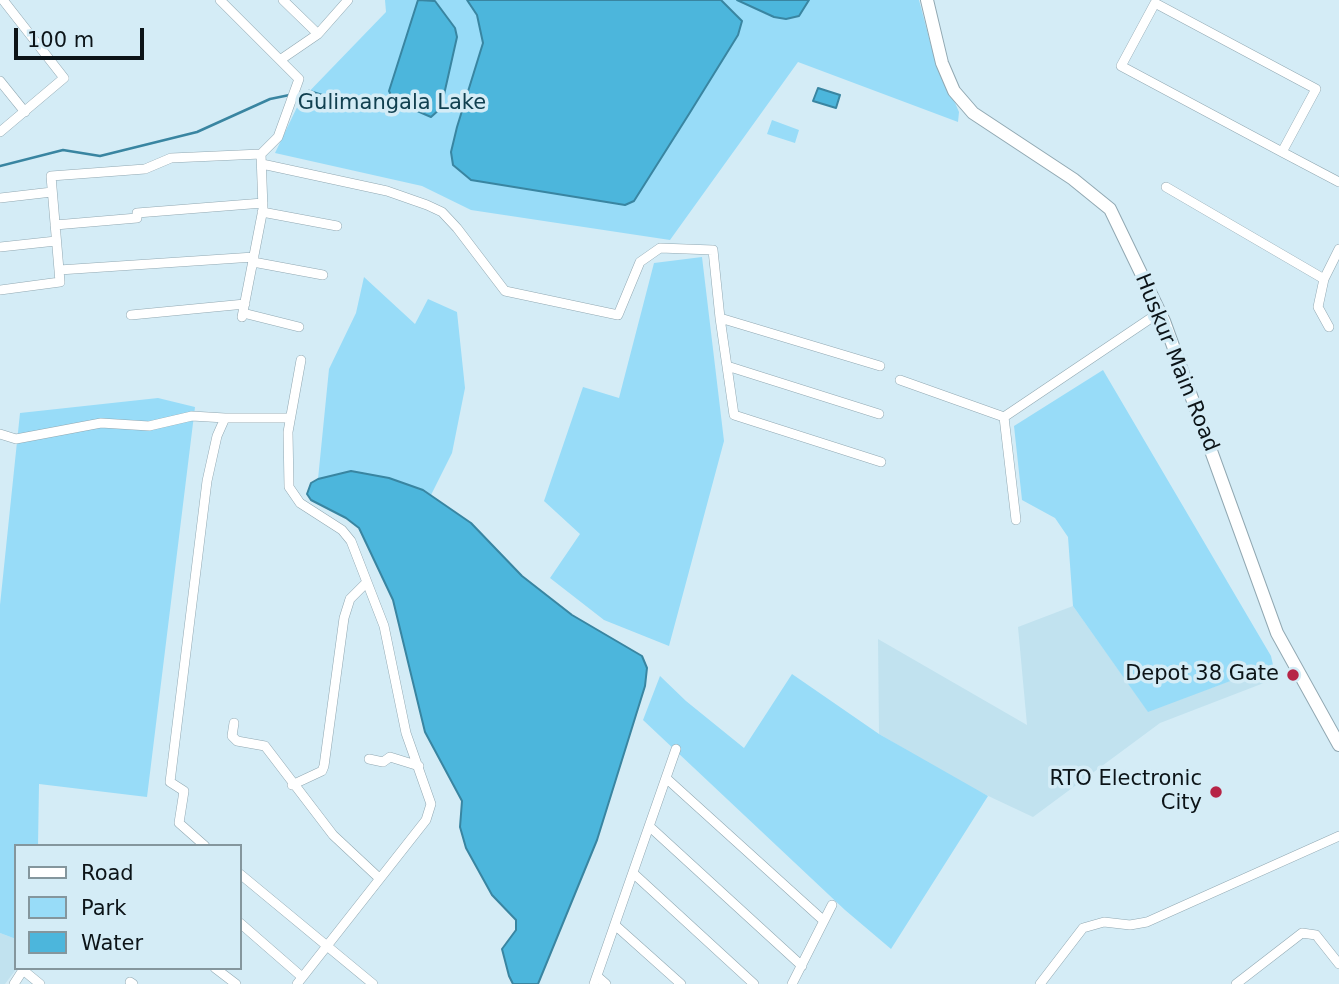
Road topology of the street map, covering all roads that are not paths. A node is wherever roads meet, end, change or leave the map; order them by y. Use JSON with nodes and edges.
{"nodes":[{"id":1,"x":3,"y":0,"type":"edge"},
{"id":2,"x":220,"y":0,"type":"edge"},
{"id":3,"x":283,"y":0,"type":"edge"},
{"id":4,"x":348,"y":0,"type":"edge"},
{"id":5,"x":927,"y":0,"type":"edge"},
{"id":6,"x":317,"y":34,"type":"junction"},
{"id":7,"x":280,"y":60,"type":"junction"},
{"id":8,"x":0,"y":81,"type":"edge"},
{"id":9,"x":25,"y":112,"type":"junction"},
{"id":10,"x":0,"y":132,"type":"edge"},
{"id":11,"x":1283,"y":152,"type":"junction"},
{"id":12,"x":261,"y":159,"type":"junction"},
{"id":13,"x":1339,"y":182,"type":"edge"},
{"id":14,"x":1166,"y":187,"type":"dead end"},
{"id":15,"x":52,"y":192,"type":"junction"},
{"id":16,"x":0,"y":198,"type":"edge"},
{"id":17,"x":262,"y":208,"type":"junction"},
{"id":18,"x":55,"y":225,"type":"junction"},
{"id":19,"x":337,"y":226,"type":"dead end"},
{"id":20,"x":56,"y":241,"type":"junction"},
{"id":21,"x":0,"y":247,"type":"edge"},
{"id":22,"x":1339,"y":249,"type":"edge"},
{"id":23,"x":253,"y":259,"type":"junction"},
{"id":24,"x":59,"y":270,"type":"junction"},
{"id":25,"x":323,"y":275,"type":"dead end"},
{"id":26,"x":1324,"y":279,"type":"junction"},
{"id":27,"x":0,"y":290,"type":"edge"},
{"id":28,"x":243,"y":311,"type":"junction"},
{"id":29,"x":1160,"y":312,"type":"junction"},
{"id":30,"x":131,"y":315,"type":"dead end"},
{"id":31,"x":720,"y":318,"type":"junction"},
{"id":32,"x":299,"y":327,"type":"dead end"},
{"id":33,"x":1329,"y":327,"type":"dead end"},
{"id":34,"x":300,"y":360,"type":"dead end"},
{"id":35,"x":727,"y":366,"type":"junction"},
{"id":36,"x":880,"y":366,"type":"dead end"},
{"id":37,"x":900,"y":380,"type":"dead end"},
{"id":38,"x":879,"y":414,"type":"dead end"},
{"id":39,"x":1004,"y":417,"type":"junction"},
{"id":40,"x":225,"y":418,"type":"junction"},
{"id":41,"x":290,"y":418,"type":"junction"},
{"id":42,"x":0,"y":434,"type":"edge"},
{"id":43,"x":881,"y":462,"type":"dead end"},
{"id":44,"x":1016,"y":520,"type":"dead end"},
{"id":45,"x":366,"y":583,"type":"junction"},
{"id":46,"x":234,"y":723,"type":"dead end"},
{"id":47,"x":1339,"y":745,"type":"edge"},
{"id":48,"x":676,"y":750,"type":"dead end"},
{"id":49,"x":369,"y":759,"type":"dead end"},
{"id":50,"x":419,"y":766,"type":"junction"},
{"id":51,"x":666,"y":778,"type":"junction"},
{"id":52,"x":292,"y":785,"type":"junction"},
{"id":53,"x":649,"y":826,"type":"junction"},
{"id":54,"x":1339,"y":836,"type":"edge"},
{"id":55,"x":203,"y":844,"type":"edge"},
{"id":56,"x":633,"y":873,"type":"junction"},
{"id":57,"x":242,"y":876,"type":"edge"},
{"id":58,"x":379,"y":878,"type":"junction"},
{"id":59,"x":832,"y":905,"type":"dead end"},
{"id":60,"x":824,"y":921,"type":"junction"},
{"id":61,"x":242,"y":925,"type":"edge"},
{"id":62,"x":615,"y":925,"type":"junction"},
{"id":63,"x":326,"y":945,"type":"junction"},
{"id":64,"x":1339,"y":964,"type":"edge"},
{"id":65,"x":802,"y":966,"type":"junction"},
{"id":66,"x":218,"y":970,"type":"edge"},
{"id":67,"x":596,"y":980,"type":"edge"},
{"id":68,"x":301,"y":981,"type":"edge"},
{"id":69,"x":14,"y":984,"type":"edge"},
{"id":70,"x":40,"y":984,"type":"edge"},
{"id":71,"x":236,"y":984,"type":"edge"},
{"id":72,"x":373,"y":984,"type":"edge"},
{"id":73,"x":606,"y":984,"type":"edge"},
{"id":74,"x":681,"y":984,"type":"edge"},
{"id":75,"x":754,"y":984,"type":"edge"},
{"id":76,"x":792,"y":984,"type":"edge"},
{"id":77,"x":1040,"y":984,"type":"edge"},
{"id":78,"x":1236,"y":984,"type":"edge"}],
"edges":[{"from":1,"to":9,"type":"street"},
{"from":2,"to":7,"type":"street"},
{"from":3,"to":6,"type":"street"},
{"from":4,"to":6,"type":"street"},
{"from":5,"to":29,"type":"main road","name":"Huskur Main Road"},
{"from":6,"to":7,"type":"street"},
{"from":7,"to":12,"type":"street"},
{"from":8,"to":9,"type":"street"},
{"from":9,"to":10,"type":"street"},
{"from":11,"to":11,"type":"street"},
{"from":11,"to":13,"type":"street"},
{"from":12,"to":15,"type":"street"},
{"from":12,"to":17,"type":"street"},
{"from":12,"to":31,"type":"street"},
{"from":14,"to":26,"type":"street"},
{"from":15,"to":16,"type":"street"},
{"from":15,"to":18,"type":"street"},
{"from":17,"to":18,"type":"street"},
{"from":17,"to":19,"type":"street"},
{"from":17,"to":23,"type":"street"},
{"from":18,"to":20,"type":"street"},
{"from":20,"to":21,"type":"street"},
{"from":20,"to":24,"type":"street"},
{"from":22,"to":26,"type":"street"},
{"from":23,"to":24,"type":"street"},
{"from":23,"to":25,"type":"street"},
{"from":23,"to":28,"type":"street"},
{"from":24,"to":27,"type":"street"},
{"from":26,"to":33,"type":"street"},
{"from":28,"to":30,"type":"street"},
{"from":28,"to":32,"type":"street"},
{"from":29,"to":39,"type":"street"},
{"from":29,"to":47,"type":"main road","name":"Huskur Main Road"},
{"from":31,"to":35,"type":"street"},
{"from":31,"to":36,"type":"street"},
{"from":34,"to":41,"type":"street"},
{"from":35,"to":38,"type":"street"},
{"from":35,"to":43,"type":"street"},
{"from":37,"to":39,"type":"street"},
{"from":39,"to":44,"type":"street"},
{"from":40,"to":41,"type":"street"},
{"from":40,"to":42,"type":"street"},
{"from":40,"to":55,"type":"street"},
{"from":41,"to":45,"type":"street"},
{"from":45,"to":50,"type":"street"},
{"from":45,"to":52,"type":"street"},
{"from":46,"to":52,"type":"street"},
{"from":48,"to":51,"type":"street"},
{"from":49,"to":50,"type":"street"},
{"from":50,"to":58,"type":"street"},
{"from":51,"to":53,"type":"street"},
{"from":51,"to":60,"type":"street"},
{"from":52,"to":58,"type":"street"},
{"from":53,"to":56,"type":"street"},
{"from":53,"to":65,"type":"street"},
{"from":54,"to":77,"type":"street"},
{"from":56,"to":62,"type":"street"},
{"from":56,"to":75,"type":"street"},
{"from":57,"to":63,"type":"street"},
{"from":58,"to":63,"type":"street"},
{"from":59,"to":60,"type":"street"},
{"from":60,"to":65,"type":"street"},
{"from":61,"to":68,"type":"street"},
{"from":62,"to":67,"type":"street"},
{"from":62,"to":74,"type":"street"},
{"from":63,"to":68,"type":"street"},
{"from":63,"to":72,"type":"street"},
{"from":64,"to":78,"type":"street"},
{"from":65,"to":76,"type":"street"},
{"from":66,"to":71,"type":"street"},
{"from":67,"to":73,"type":"street"},
{"from":69,"to":70,"type":"street"}]}
